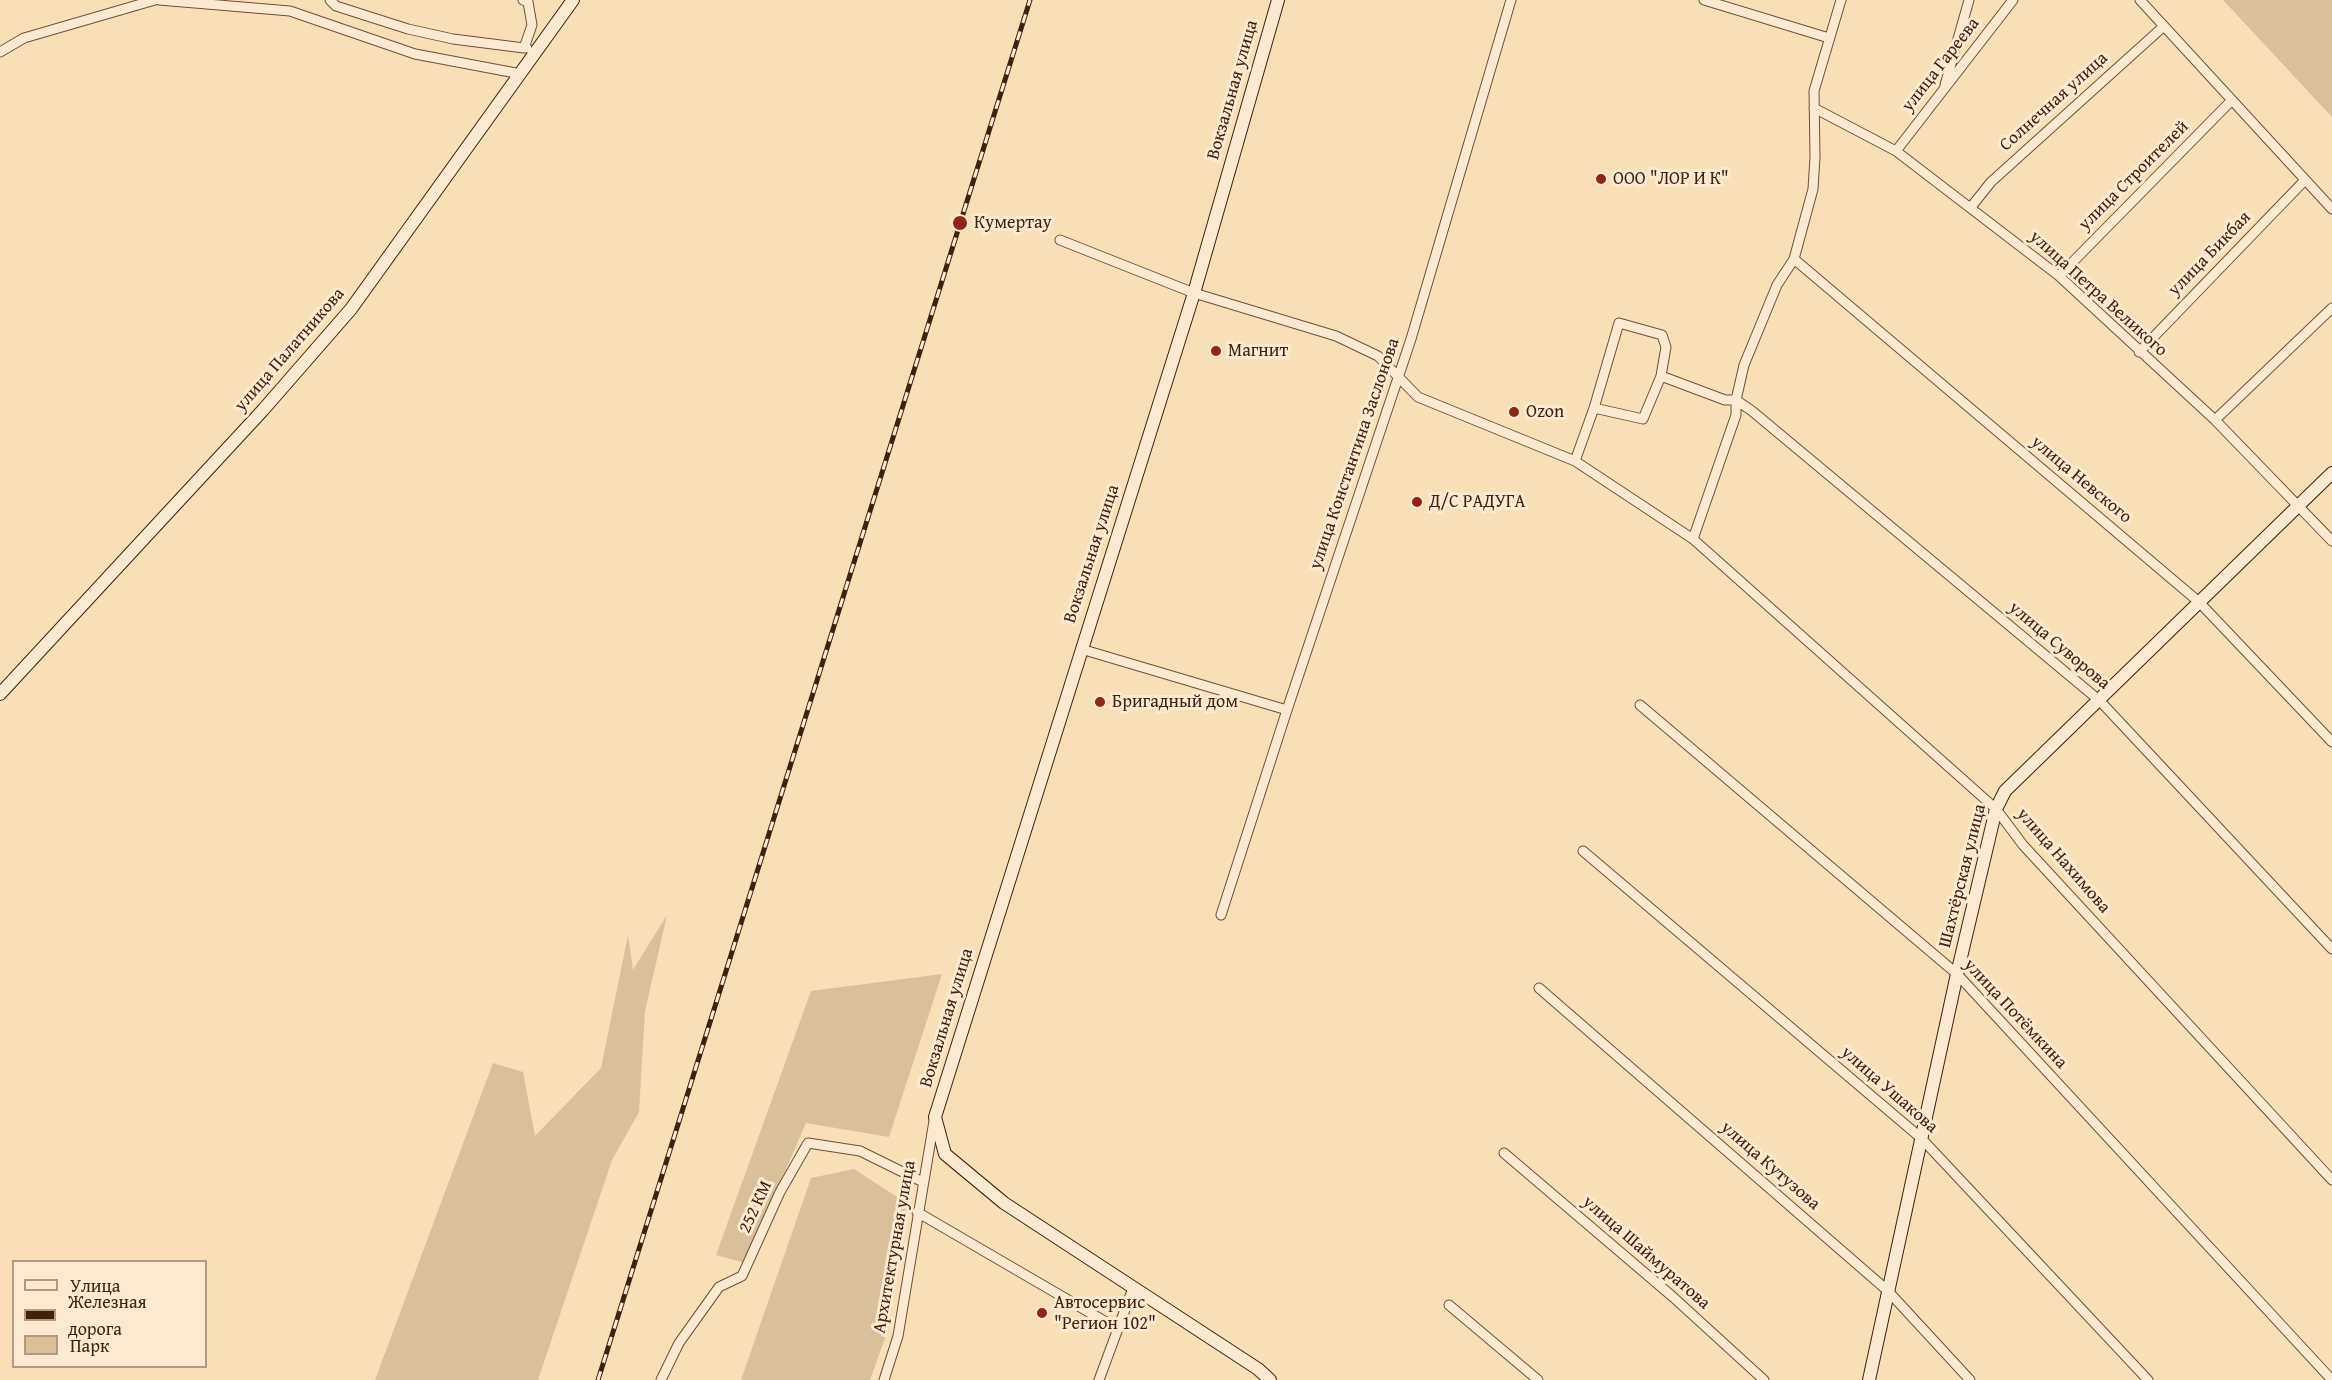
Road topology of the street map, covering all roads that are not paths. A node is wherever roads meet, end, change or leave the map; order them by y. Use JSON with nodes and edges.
{"nodes":[{"id":1,"x":157,"y":0,"type":"edge"},
{"id":2,"x":330,"y":0,"type":"edge"},
{"id":3,"x":524,"y":0,"type":"edge"},
{"id":4,"x":573,"y":0,"type":"edge"},
{"id":5,"x":1278,"y":0,"type":"edge"},
{"id":6,"x":1511,"y":0,"type":"edge"},
{"id":7,"x":1704,"y":0,"type":"edge"},
{"id":8,"x":1841,"y":0,"type":"edge"},
{"id":9,"x":1968,"y":0,"type":"edge"},
{"id":10,"x":2013,"y":0,"type":"edge"},
{"id":11,"x":2140,"y":0,"type":"edge"},
{"id":12,"x":2164,"y":26,"type":"junction"},
{"id":13,"x":1829,"y":38,"type":"junction"},
{"id":14,"x":524,"y":48,"type":"junction"},
{"id":15,"x":539,"y":48,"type":"junction"},
{"id":16,"x":0,"y":52,"type":"edge"},
{"id":17,"x":521,"y":74,"type":"junction"},
{"id":18,"x":1944,"y":87,"type":"junction"},
{"id":19,"x":2232,"y":100,"type":"junction"},
{"id":20,"x":1814,"y":108,"type":"junction"},
{"id":21,"x":1896,"y":151,"type":"junction"},
{"id":22,"x":2305,"y":180,"type":"junction"},
{"id":23,"x":1971,"y":207,"type":"junction"},
{"id":24,"x":2332,"y":209,"type":"edge"},
{"id":25,"x":1060,"y":240,"type":"dead end"},
{"id":26,"x":1794,"y":259,"type":"junction"},
{"id":27,"x":2059,"y":276,"type":"junction"},
{"id":28,"x":1194,"y":293,"type":"junction"},
{"id":29,"x":2332,"y":308,"type":"edge"},
{"id":30,"x":2139,"y":352,"type":"junction"},
{"id":31,"x":1398,"y":375,"type":"junction"},
{"id":32,"x":1661,"y":376,"type":"junction"},
{"id":33,"x":1736,"y":400,"type":"junction"},
{"id":34,"x":1594,"y":408,"type":"junction"},
{"id":35,"x":2215,"y":420,"type":"junction"},
{"id":36,"x":1575,"y":461,"type":"junction"},
{"id":37,"x":2332,"y":474,"type":"edge"},
{"id":38,"x":2300,"y":506,"type":"junction"},
{"id":39,"x":1693,"y":539,"type":"junction"},
{"id":40,"x":2332,"y":541,"type":"edge"},
{"id":41,"x":2199,"y":602,"type":"junction"},
{"id":42,"x":1081,"y":649,"type":"junction"},
{"id":43,"x":0,"y":694,"type":"edge"},
{"id":44,"x":2100,"y":701,"type":"junction"},
{"id":45,"x":1640,"y":705,"type":"dead end"},
{"id":46,"x":1287,"y":710,"type":"junction"},
{"id":47,"x":2332,"y":741,"type":"edge"},
{"id":48,"x":1996,"y":809,"type":"junction"},
{"id":49,"x":1583,"y":851,"type":"dead end"},
{"id":50,"x":1221,"y":915,"type":"dead end"},
{"id":51,"x":2332,"y":949,"type":"edge"},
{"id":52,"x":1957,"y":974,"type":"junction"},
{"id":53,"x":1539,"y":987,"type":"dead end"},
{"id":54,"x":935,"y":1118,"type":"junction"},
{"id":55,"x":1921,"y":1138,"type":"junction"},
{"id":56,"x":1504,"y":1153,"type":"dead end"},
{"id":57,"x":2332,"y":1180,"type":"edge"},
{"id":58,"x":923,"y":1182,"type":"junction"},
{"id":59,"x":917,"y":1212,"type":"junction"},
{"id":60,"x":1133,"y":1288,"type":"junction"},
{"id":61,"x":1888,"y":1290,"type":"junction"},
{"id":62,"x":1449,"y":1305,"type":"dead end"},
{"id":63,"x":1118,"y":1329,"type":"junction"},
{"id":64,"x":661,"y":1380,"type":"edge"},
{"id":65,"x":884,"y":1380,"type":"edge"},
{"id":66,"x":1100,"y":1380,"type":"edge"},
{"id":67,"x":1270,"y":1380,"type":"edge"},
{"id":68,"x":1538,"y":1380,"type":"edge"},
{"id":69,"x":1764,"y":1380,"type":"edge"},
{"id":70,"x":1869,"y":1380,"type":"edge"},
{"id":71,"x":1970,"y":1380,"type":"edge"},
{"id":72,"x":2148,"y":1380,"type":"edge"},
{"id":73,"x":2332,"y":1380,"type":"edge"}],
"edges":[{"from":1,"to":16,"type":"street"},
{"from":1,"to":17,"type":"street"},
{"from":2,"to":14,"type":"street"},
{"from":3,"to":14,"type":"street"},
{"from":4,"to":15,"type":"street","name":"улица Палатникова"},
{"from":5,"to":28,"type":"street","name":"Вокзальная улица"},
{"from":6,"to":31,"type":"street","name":"улица Константина Заслонова"},
{"from":7,"to":13,"type":"street"},
{"from":8,"to":13,"type":"street"},
{"from":9,"to":18,"type":"street"},
{"from":10,"to":18,"type":"street","name":"улица Гареева"},
{"from":11,"to":12,"type":"street"},
{"from":12,"to":19,"type":"street"},
{"from":12,"to":23,"type":"street","name":"Солнечная улица"},
{"from":13,"to":20,"type":"street"},
{"from":14,"to":15,"type":"street"},
{"from":15,"to":17,"type":"street","name":"улица Палатникова"},
{"from":17,"to":43,"type":"street","name":"улица Палатникова"},
{"from":18,"to":21,"type":"street","name":"улица Гареева"},
{"from":19,"to":22,"type":"street"},
{"from":19,"to":27,"type":"street","name":"улица Строителей"},
{"from":20,"to":21,"type":"street","name":"улица Петра Великого"},
{"from":20,"to":26,"type":"street"},
{"from":21,"to":23,"type":"street","name":"улица Петра Великого"},
{"from":22,"to":24,"type":"street"},
{"from":22,"to":30,"type":"street","name":"улица Бикбая"},
{"from":23,"to":27,"type":"street","name":"улица Петра Великого"},
{"from":25,"to":28,"type":"street","name":"улица Нахимова"},
{"from":26,"to":33,"type":"street"},
{"from":26,"to":41,"type":"street","name":"улица Невского"},
{"from":27,"to":30,"type":"street","name":"улица Петра Великого"},
{"from":28,"to":31,"type":"street","name":"улица Нахимова"},
{"from":28,"to":42,"type":"street","name":"Вокзальная улица"},
{"from":29,"to":35,"type":"street"},
{"from":30,"to":35,"type":"street","name":"улица Петра Великого"},
{"from":31,"to":36,"type":"street","name":"улица Нахимова"},
{"from":31,"to":46,"type":"street","name":"улица Константина Заслонова"},
{"from":32,"to":33,"type":"street"},
{"from":32,"to":34,"type":"street"},
{"from":32,"to":34,"type":"street"},
{"from":33,"to":39,"type":"street"},
{"from":33,"to":44,"type":"street","name":"улица Суворова"},
{"from":34,"to":36,"type":"street"},
{"from":35,"to":38,"type":"street","name":"улица Петра Великого"},
{"from":36,"to":39,"type":"street","name":"улица Нахимова"},
{"from":37,"to":38,"type":"street","name":"Шахтёрская улица"},
{"from":38,"to":40,"type":"street","name":"улица Петра Великого"},
{"from":38,"to":41,"type":"street","name":"Шахтёрская улица"},
{"from":39,"to":48,"type":"street","name":"улица Нахимова"},
{"from":41,"to":44,"type":"street","name":"Шахтёрская улица"},
{"from":41,"to":47,"type":"street","name":"улица Невского"},
{"from":42,"to":46,"type":"street"},
{"from":42,"to":54,"type":"street","name":"Вокзальная улица"},
{"from":44,"to":48,"type":"street","name":"Шахтёрская улица"},
{"from":44,"to":51,"type":"street","name":"улица Суворова"},
{"from":45,"to":52,"type":"street","name":"улица Потёмкина"},
{"from":46,"to":50,"type":"street","name":"улица Константина Заслонова"},
{"from":48,"to":52,"type":"street","name":"Шахтёрская улица"},
{"from":48,"to":57,"type":"street","name":"улица Нахимова"},
{"from":49,"to":55,"type":"street","name":"улица Ушакова"},
{"from":52,"to":55,"type":"street","name":"Шахтёрская улица"},
{"from":52,"to":73,"type":"street","name":"улица Потёмкина"},
{"from":53,"to":61,"type":"street","name":"улица Кутузова"},
{"from":54,"to":58,"type":"street","name":"Архитектурная улица"},
{"from":54,"to":60,"type":"street"},
{"from":55,"to":61,"type":"street","name":"Шахтёрская улица"},
{"from":55,"to":72,"type":"street","name":"улица Ушакова"},
{"from":56,"to":69,"type":"street","name":"улица Шаймуратова"},
{"from":58,"to":59,"type":"street","name":"Архитектурная улица"},
{"from":58,"to":64,"type":"street","name":"252 КМ"},
{"from":59,"to":63,"type":"street"},
{"from":59,"to":65,"type":"street","name":"Архитектурная улица"},
{"from":60,"to":63,"type":"street"},
{"from":60,"to":67,"type":"street"},
{"from":61,"to":70,"type":"street","name":"Шахтёрская улица"},
{"from":61,"to":71,"type":"street","name":"улица Кутузова"},
{"from":62,"to":68,"type":"street"},
{"from":63,"to":66,"type":"street"}]}
